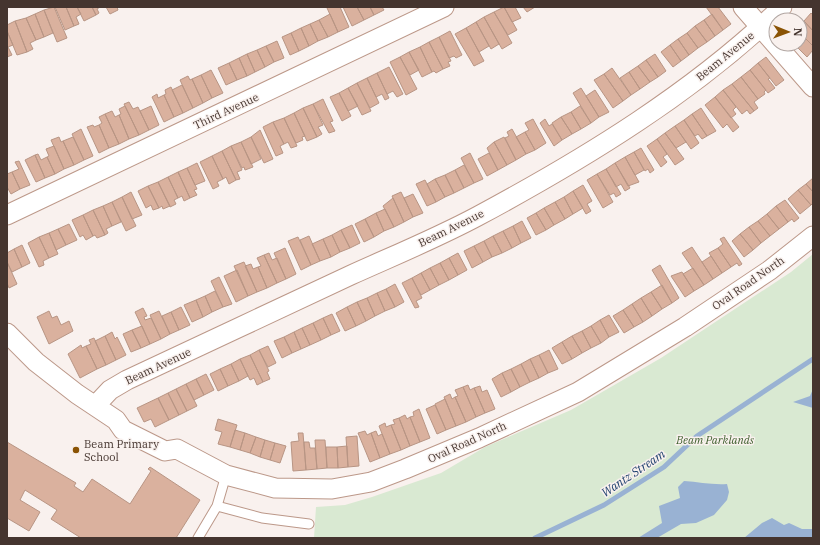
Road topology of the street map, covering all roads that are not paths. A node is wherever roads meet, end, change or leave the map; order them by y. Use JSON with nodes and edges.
{"nodes":[{"id":1,"x":444,"y":7,"type":"edge"},
{"id":2,"x":743,"y":7,"type":"edge"},
{"id":3,"x":782,"y":7,"type":"edge"},
{"id":4,"x":760,"y":28,"type":"junction"},
{"id":5,"x":813,"y":87,"type":"edge"},
{"id":6,"x":7,"y":215,"type":"edge"},
{"id":7,"x":813,"y":236,"type":"edge"},
{"id":8,"x":7,"y":333,"type":"edge"},
{"id":9,"x":95,"y":406,"type":"junction"},
{"id":10,"x":226,"y":474,"type":"junction"},
{"id":11,"x":217,"y":506,"type":"junction"},
{"id":12,"x":309,"y":524,"type":"dead end"},
{"id":13,"x":198,"y":538,"type":"edge"}],
"edges":[{"from":1,"to":6,"type":"street","name":"Third Avenue"},
{"from":2,"to":4,"type":"street"},
{"from":3,"to":4,"type":"street","name":"Beam Avenue"},
{"from":4,"to":5,"type":"street"},
{"from":4,"to":9,"type":"street","name":"Beam Avenue"},
{"from":7,"to":10,"type":"street","name":"Oval Road North"},
{"from":8,"to":9,"type":"street","name":"Oval Road North"},
{"from":9,"to":10,"type":"street","name":"Oval Road North"},
{"from":10,"to":11,"type":"lane"},
{"from":11,"to":12,"type":"lane"},
{"from":11,"to":13,"type":"lane"}]}
